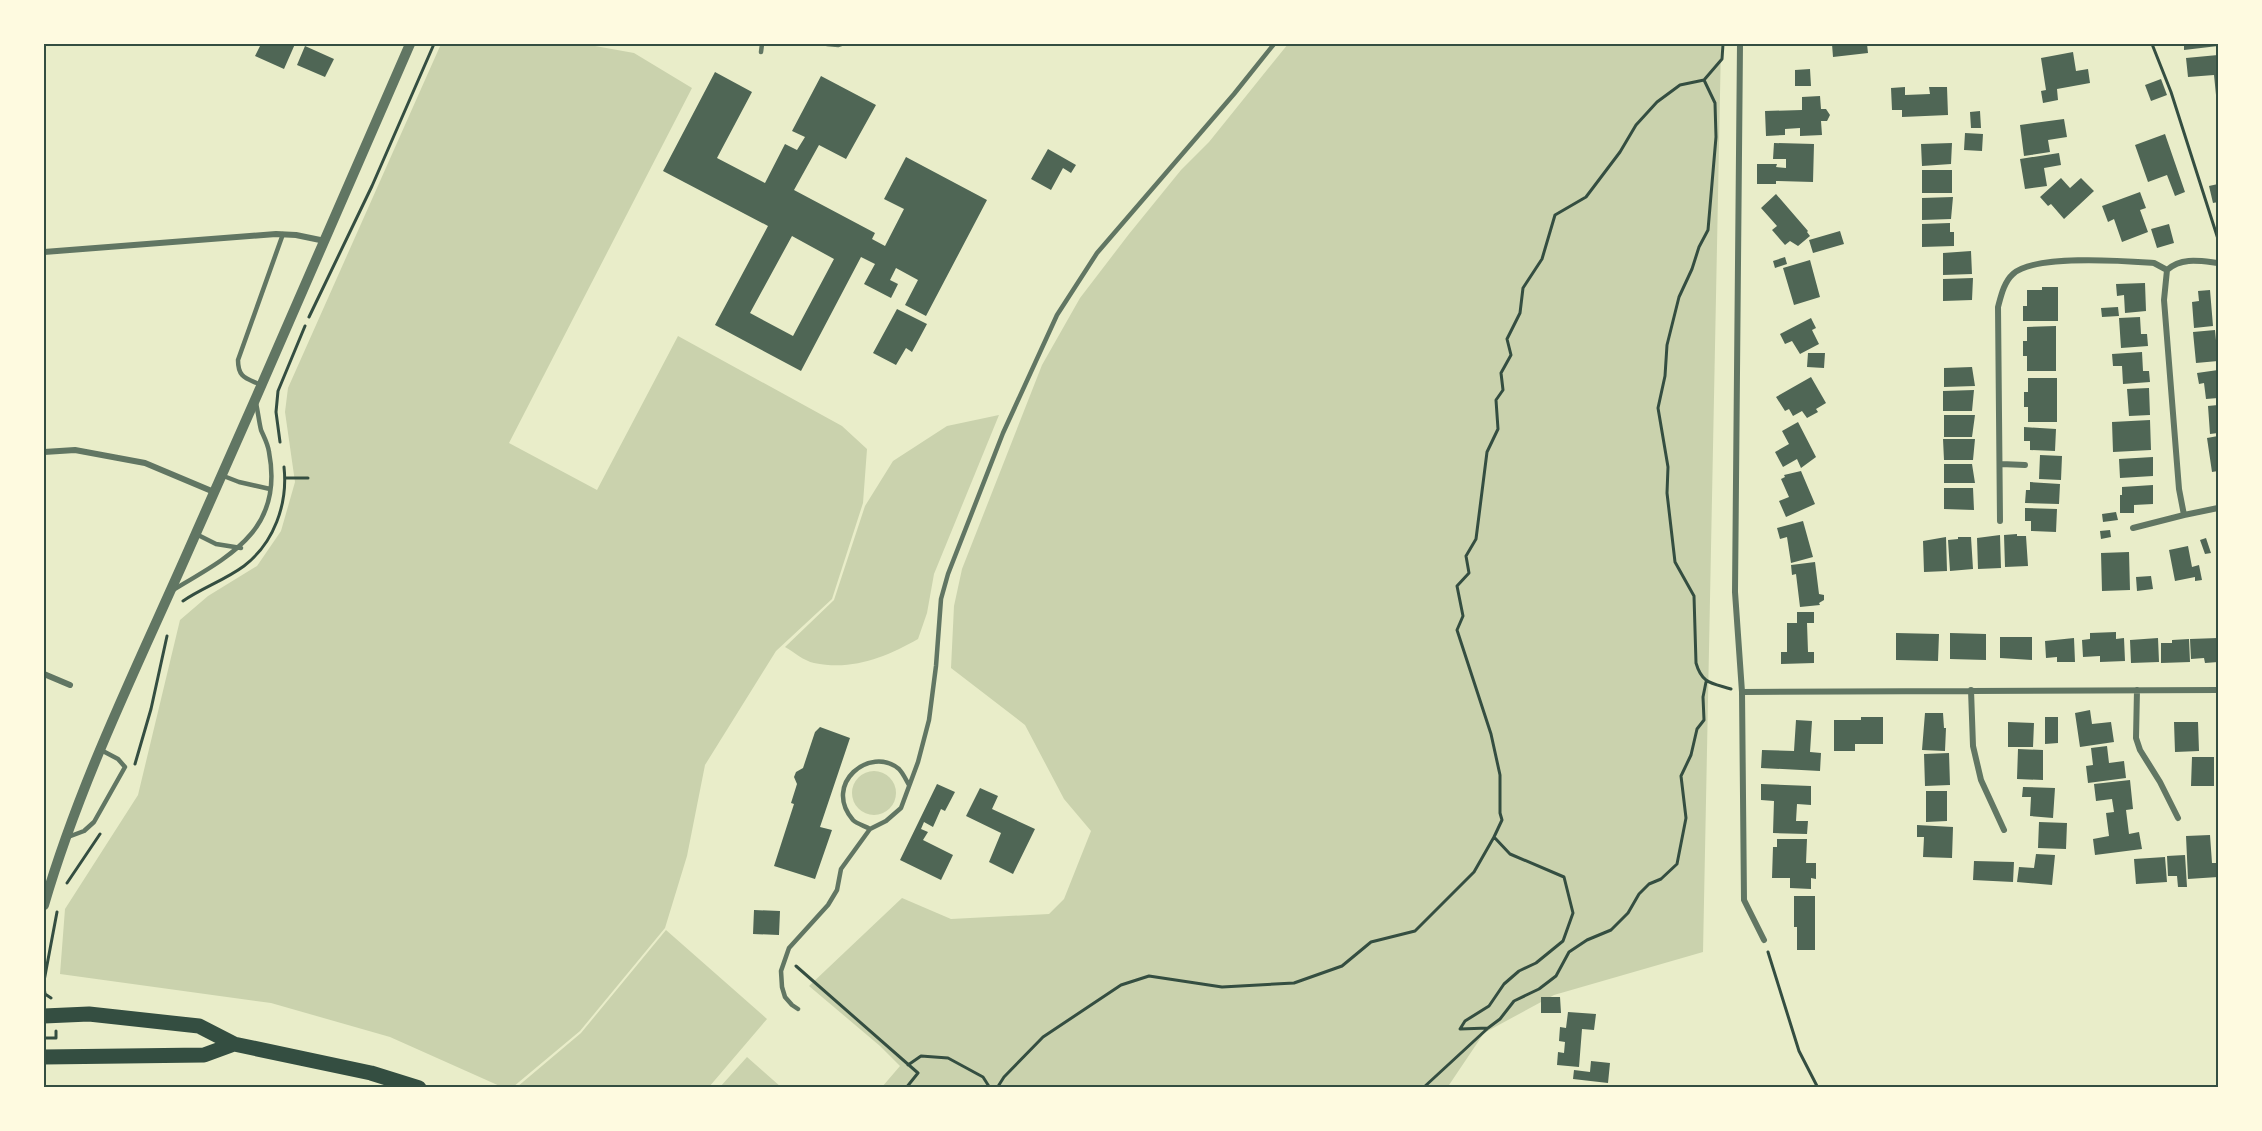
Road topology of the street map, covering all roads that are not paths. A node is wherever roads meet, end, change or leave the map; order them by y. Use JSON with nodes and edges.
{"nodes":[{"id":1,"x":410,"y":44,"type":"edge"},
{"id":2,"x":762,"y":44,"type":"edge"},
{"id":3,"x":827,"y":44,"type":"edge"},
{"id":4,"x":841,"y":44,"type":"edge"},
{"id":5,"x":1274,"y":44,"type":"edge"},
{"id":6,"x":1740,"y":44,"type":"edge"},
{"id":7,"x":760,"y":52,"type":"dead end"},
{"id":8,"x":284,"y":234,"type":"junction"},
{"id":9,"x":325,"y":241,"type":"junction"},
{"id":10,"x":44,"y":252,"type":"edge"},
{"id":11,"x":2218,"y":263,"type":"edge"},
{"id":12,"x":2167,"y":270,"type":"junction"},
{"id":13,"x":261,"y":385,"type":"junction"},
{"id":14,"x":255,"y":398,"type":"junction"},
{"id":15,"x":44,"y":452,"type":"edge"},
{"id":16,"x":2001,"y":464,"type":"junction"},
{"id":17,"x":2025,"y":465,"type":"dead end"},
{"id":18,"x":221,"y":476,"type":"junction"},
{"id":19,"x":270,"y":489,"type":"junction"},
{"id":20,"x":214,"y":492,"type":"junction"},
{"id":21,"x":2218,"y":508,"type":"edge"},
{"id":22,"x":2184,"y":515,"type":"junction"},
{"id":23,"x":2000,"y":521,"type":"dead end"},
{"id":24,"x":2133,"y":528,"type":"dead end"},
{"id":25,"x":196,"y":534,"type":"junction"},
{"id":26,"x":241,"y":548,"type":"junction"},
{"id":27,"x":169,"y":592,"type":"junction"},
{"id":28,"x":44,"y":674,"type":"edge"},
{"id":29,"x":70,"y":685,"type":"dead end"},
{"id":30,"x":1971,"y":690,"type":"junction"},
{"id":31,"x":2137,"y":690,"type":"junction"},
{"id":32,"x":2218,"y":690,"type":"edge"},
{"id":33,"x":1742,"y":692,"type":"junction"},
{"id":34,"x":99,"y":749,"type":"junction"},
{"id":35,"x":909,"y":785,"type":"junction"},
{"id":36,"x":2178,"y":818,"type":"dead end"},
{"id":37,"x":870,"y":829,"type":"junction"},
{"id":38,"x":2004,"y":830,"type":"dead end"},
{"id":39,"x":65,"y":838,"type":"junction"},
{"id":40,"x":44,"y":905,"type":"edge"},
{"id":41,"x":1764,"y":940,"type":"road end"},
{"id":42,"x":798,"y":1009,"type":"dead end"},
{"id":43,"x":44,"y":1016,"type":"edge"},
{"id":44,"x":234,"y":1044,"type":"junction"},
{"id":45,"x":44,"y":1057,"type":"edge"},
{"id":46,"x":419,"y":1088,"type":"edge"}],
"edges":[{"from":1,"to":9,"type":"street"},
{"from":2,"to":7,"type":"lane"},
{"from":3,"to":4,"type":"lane"},
{"from":5,"to":35,"type":"lane"},
{"from":6,"to":33,"type":"street"},
{"from":8,"to":9,"type":"street"},
{"from":8,"to":10,"type":"street"},
{"from":8,"to":13,"type":"lane"},
{"from":9,"to":13,"type":"street"},
{"from":11,"to":12,"type":"street"},
{"from":12,"to":16,"type":"street"},
{"from":12,"to":22,"type":"street"},
{"from":13,"to":14,"type":"street"},
{"from":14,"to":18,"type":"street"},
{"from":14,"to":19,"type":"lane"},
{"from":15,"to":20,"type":"street"},
{"from":16,"to":17,"type":"street"},
{"from":16,"to":23,"type":"street"},
{"from":18,"to":19,"type":"lane"},
{"from":18,"to":20,"type":"street"},
{"from":19,"to":26,"type":"lane"},
{"from":20,"to":25,"type":"street"},
{"from":21,"to":22,"type":"street"},
{"from":22,"to":24,"type":"street"},
{"from":25,"to":26,"type":"lane"},
{"from":25,"to":27,"type":"street"},
{"from":26,"to":27,"type":"lane"},
{"from":27,"to":34,"type":"street"},
{"from":28,"to":29,"type":"street"},
{"from":30,"to":31,"type":"street"},
{"from":30,"to":33,"type":"street"},
{"from":30,"to":38,"type":"street"},
{"from":31,"to":32,"type":"street"},
{"from":31,"to":36,"type":"street"},
{"from":33,"to":41,"type":"street"},
{"from":34,"to":39,"type":"street"},
{"from":34,"to":39,"type":"lane"},
{"from":35,"to":37,"type":"lane"},
{"from":35,"to":37,"type":"lane"},
{"from":37,"to":42,"type":"lane"},
{"from":39,"to":40,"type":"street"},
{"from":43,"to":44,"type":"main road"},
{"from":44,"to":45,"type":"main road"},
{"from":44,"to":46,"type":"main road"}]}
